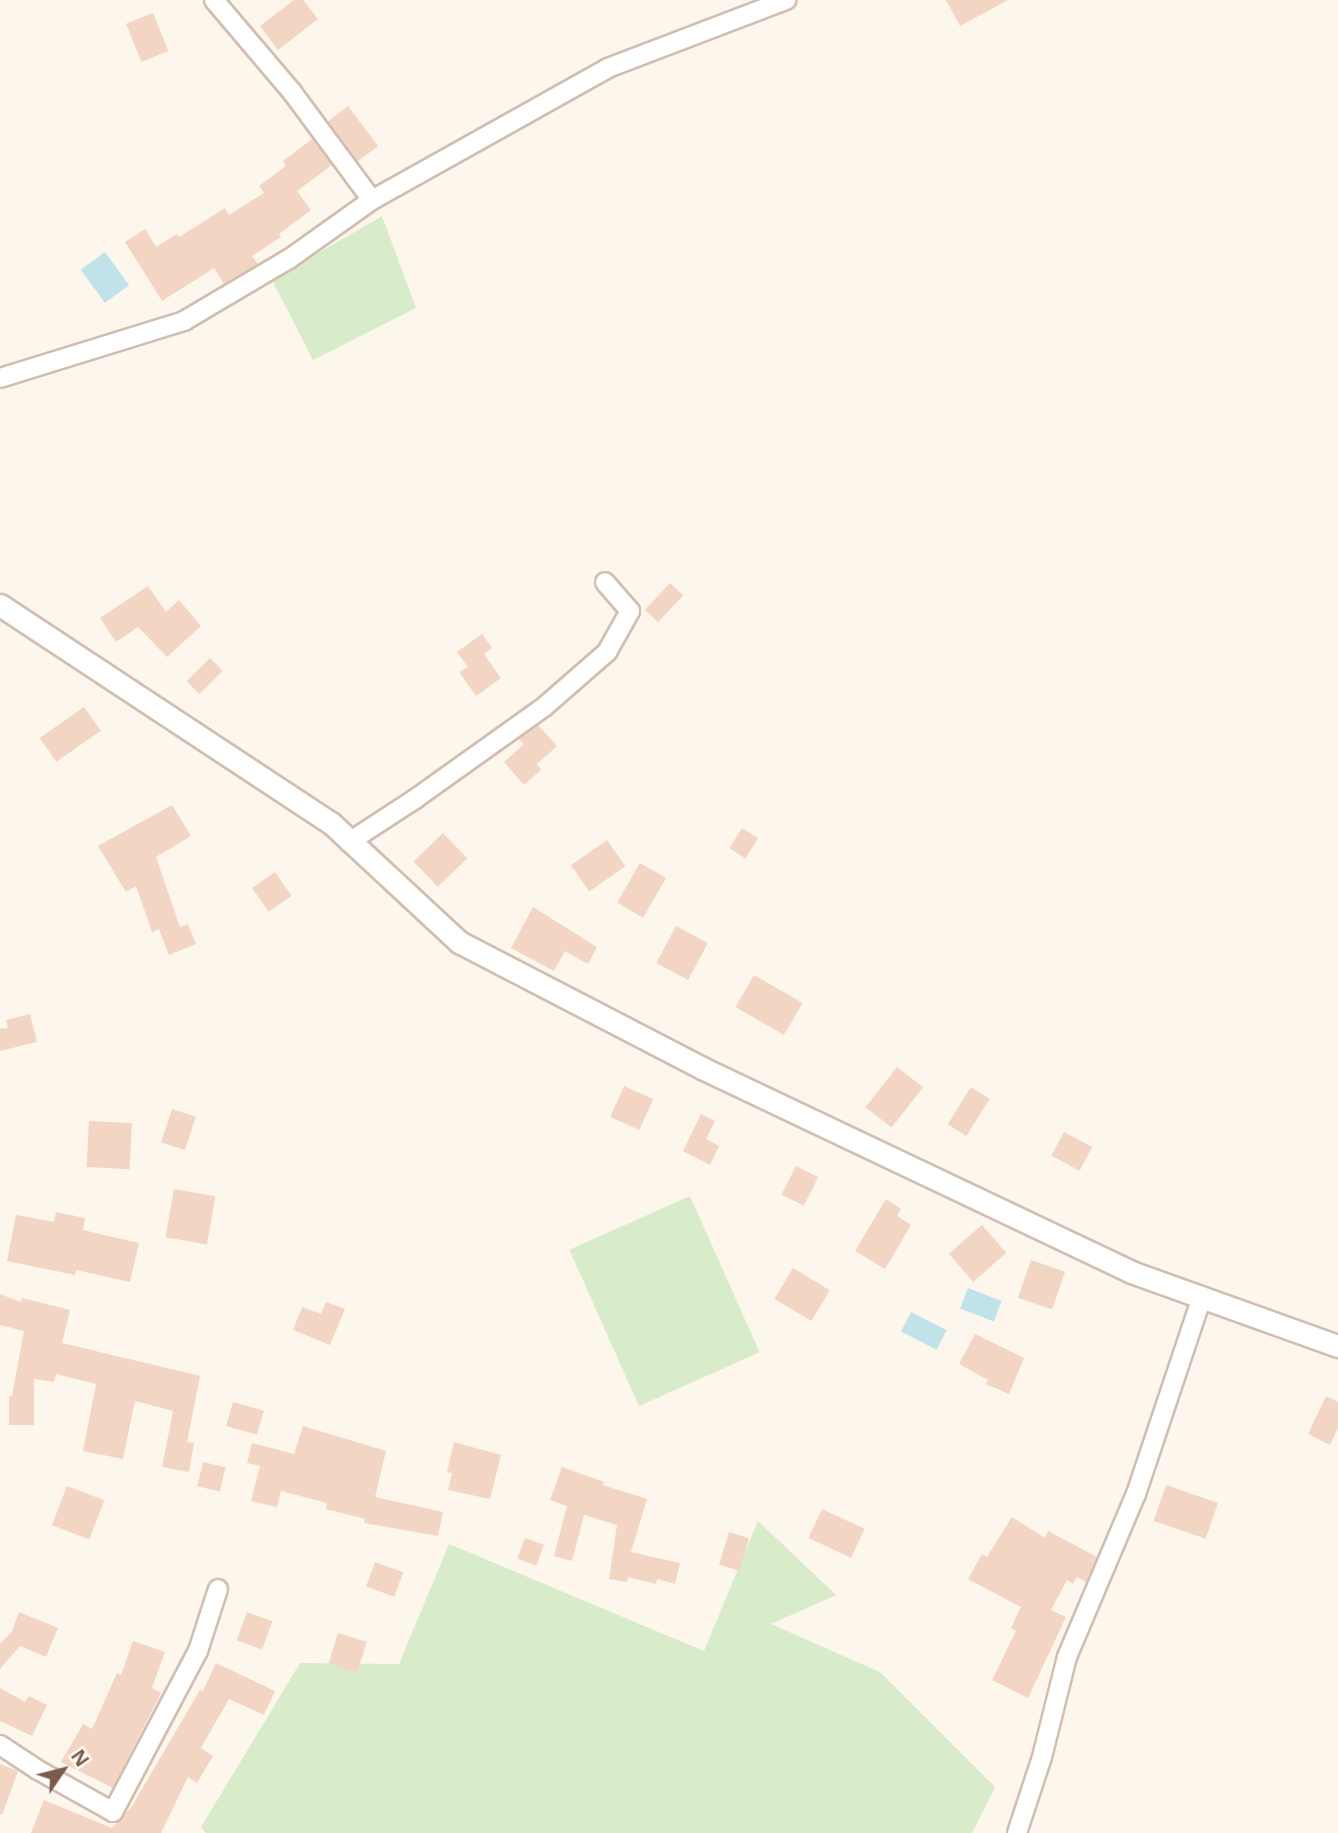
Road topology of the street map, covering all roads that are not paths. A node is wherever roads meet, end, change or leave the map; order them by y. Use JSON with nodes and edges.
{"nodes":[{"id":1,"x":214,"y":0,"type":"edge"},
{"id":2,"x":786,"y":0,"type":"edge"},
{"id":3,"x":372,"y":200,"type":"junction"},
{"id":4,"x":0,"y":378,"type":"edge"},
{"id":5,"x":605,"y":582,"type":"dead end"},
{"id":6,"x":0,"y":605,"type":"edge"},
{"id":7,"x":349,"y":842,"type":"junction"},
{"id":8,"x":1202,"y":1297,"type":"junction"},
{"id":9,"x":1338,"y":1346,"type":"edge"},
{"id":10,"x":218,"y":1589,"type":"dead end"},
{"id":11,"x":0,"y":1745,"type":"edge"},
{"id":12,"x":1017,"y":1833,"type":"edge"}],
"edges":[{"from":1,"to":3,"type":"street"},
{"from":2,"to":3,"type":"street"},
{"from":3,"to":4,"type":"street"},
{"from":5,"to":7,"type":"street"},
{"from":6,"to":7,"type":"street"},
{"from":7,"to":8,"type":"street"},
{"from":8,"to":9,"type":"street"},
{"from":8,"to":12,"type":"street"},
{"from":10,"to":11,"type":"street"}]}
